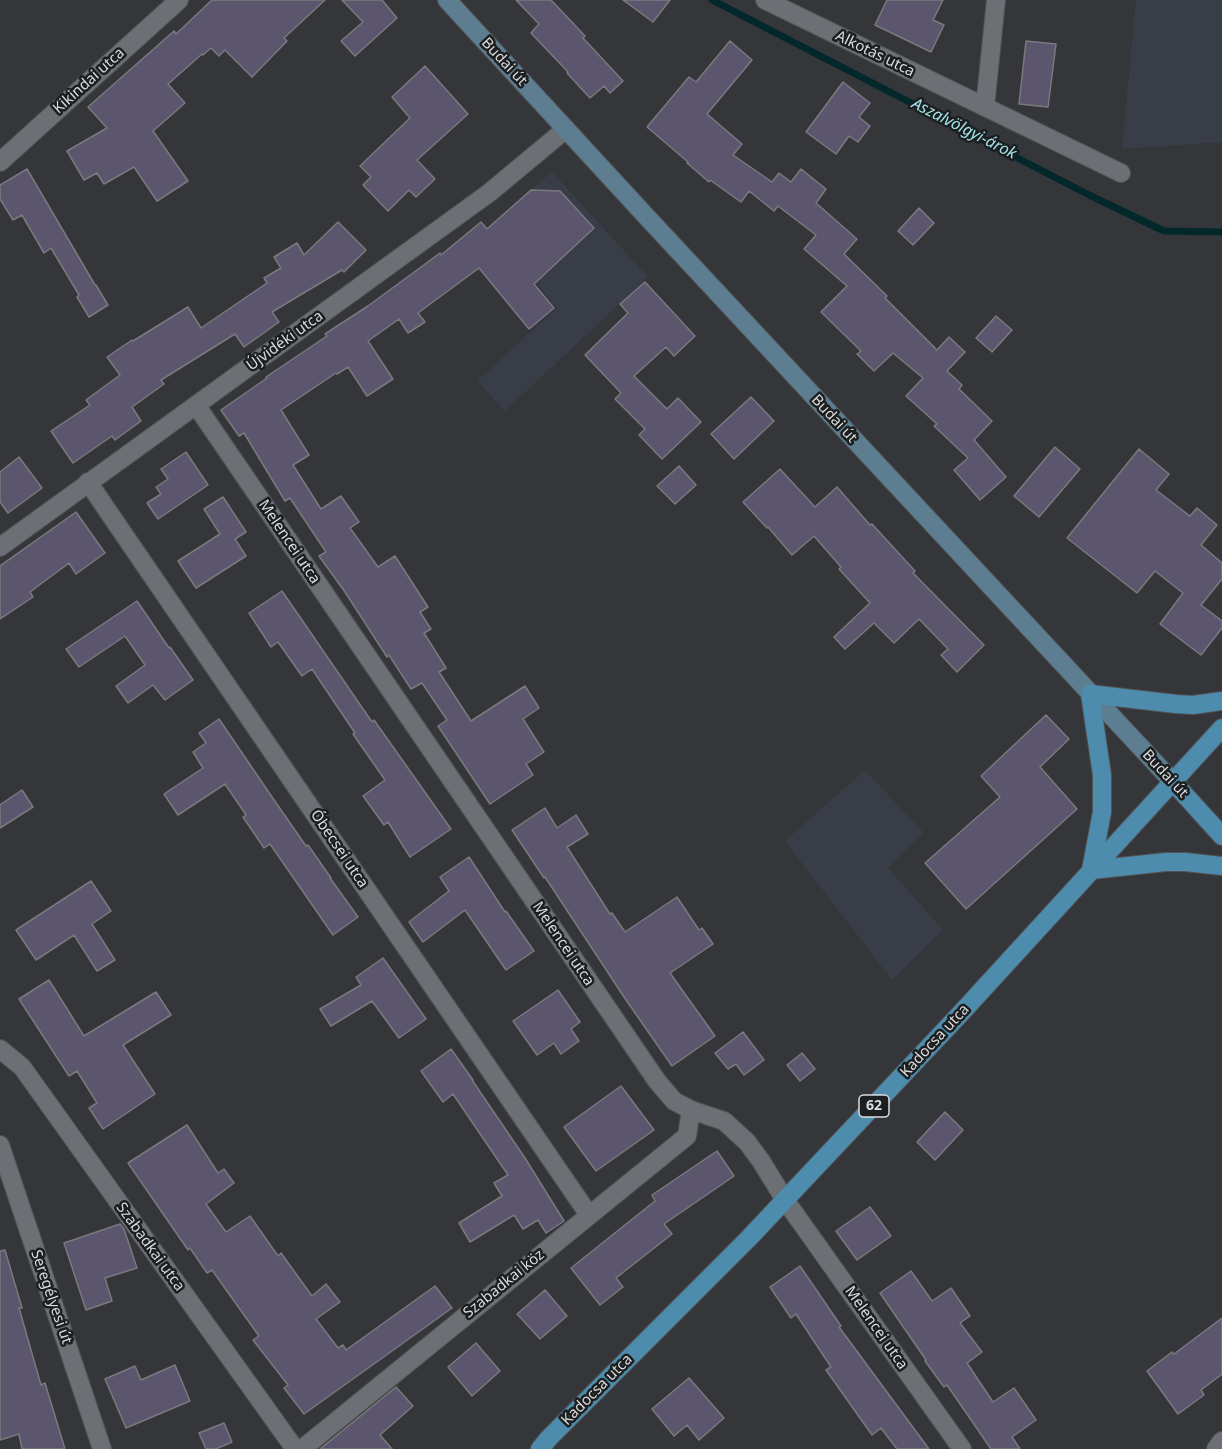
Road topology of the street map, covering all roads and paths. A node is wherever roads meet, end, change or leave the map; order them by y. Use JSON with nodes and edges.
{"nodes":[{"id":1,"x":178,"y":0,"type":"edge"},
{"id":2,"x":447,"y":0,"type":"edge"},
{"id":3,"x":765,"y":0,"type":"edge"},
{"id":4,"x":996,"y":0,"type":"edge"},
{"id":5,"x":985,"y":107,"type":"junction"},
{"id":6,"x":566,"y":129,"type":"junction"},
{"id":7,"x":0,"y":162,"type":"edge"},
{"id":8,"x":1121,"y":173,"type":"dead end"},
{"id":9,"x":196,"y":405,"type":"junction"},
{"id":10,"x":88,"y":482,"type":"junction"},
{"id":11,"x":0,"y":547,"type":"edge"},
{"id":12,"x":1090,"y":694,"type":"junction"},
{"id":13,"x":1222,"y":701,"type":"edge"},
{"id":14,"x":1222,"y":728,"type":"edge"},
{"id":15,"x":1173,"y":782,"type":"junction"},
{"id":16,"x":1222,"y":836,"type":"edge"},
{"id":17,"x":1222,"y":866,"type":"edge"},
{"id":18,"x":1091,"y":870,"type":"junction"},
{"id":19,"x":0,"y":1049,"type":"edge"},
{"id":20,"x":691,"y":1110,"type":"junction"},
{"id":21,"x":0,"y":1145,"type":"edge"},
{"id":22,"x":785,"y":1200,"type":"junction"},
{"id":23,"x":589,"y":1215,"type":"junction"},
{"id":24,"x":1222,"y":1441,"type":"edge"},
{"id":25,"x":102,"y":1449,"type":"edge"},
{"id":26,"x":295,"y":1449,"type":"edge"},
{"id":27,"x":302,"y":1449,"type":"edge"},
{"id":28,"x":540,"y":1449,"type":"edge"},
{"id":29,"x":962,"y":1449,"type":"edge"},
{"id":30,"x":1216,"y":1449,"type":"edge"}],
"edges":[{"from":1,"to":7,"type":"street","name":"Kikindai utca"},
{"from":2,"to":6,"type":"main road","name":"Budai út"},
{"from":3,"to":5,"type":"street","name":"Alkotás utca"},
{"from":4,"to":5,"type":"street"},
{"from":5,"to":8,"type":"street","name":"Alkotás utca"},
{"from":6,"to":9,"type":"street","name":"Újvidéki utca"},
{"from":6,"to":12,"type":"main road","name":"Budai út"},
{"from":9,"to":10,"type":"street","name":"Újvidéki utca"},
{"from":9,"to":20,"type":"street","name":"Melencei utca"},
{"from":10,"to":11,"type":"street","name":"Újvidéki utca"},
{"from":10,"to":23,"type":"street","name":"Óbecsei utca"},
{"from":12,"to":13,"type":"main road"},
{"from":12,"to":15,"type":"main road","name":"Budai út"},
{"from":12,"to":18,"type":"main road"},
{"from":14,"to":15,"type":"main road","name":"Kadocsa utca"},
{"from":15,"to":16,"type":"main road","name":"Budai út"},
{"from":15,"to":18,"type":"main road","name":"Kadocsa utca","number":"62"},
{"from":17,"to":18,"type":"main road"},
{"from":18,"to":22,"type":"main road","name":"Kadocsa utca","number":"62"},
{"from":19,"to":26,"type":"street","name":"Szabadkai utca"},
{"from":20,"to":22,"type":"street","name":"Melencei utca"},
{"from":20,"to":23,"type":"street","name":"Szabadkai köz"},
{"from":21,"to":25,"type":"street","name":"Seregélyesi út"},
{"from":22,"to":28,"type":"main road","name":"Kadocsa utca","number":"62"},
{"from":22,"to":29,"type":"street","name":"Melencei utca"},
{"from":23,"to":27,"type":"street","name":"Szabadkai köz"},
{"from":24,"to":30,"type":"street"}]}
